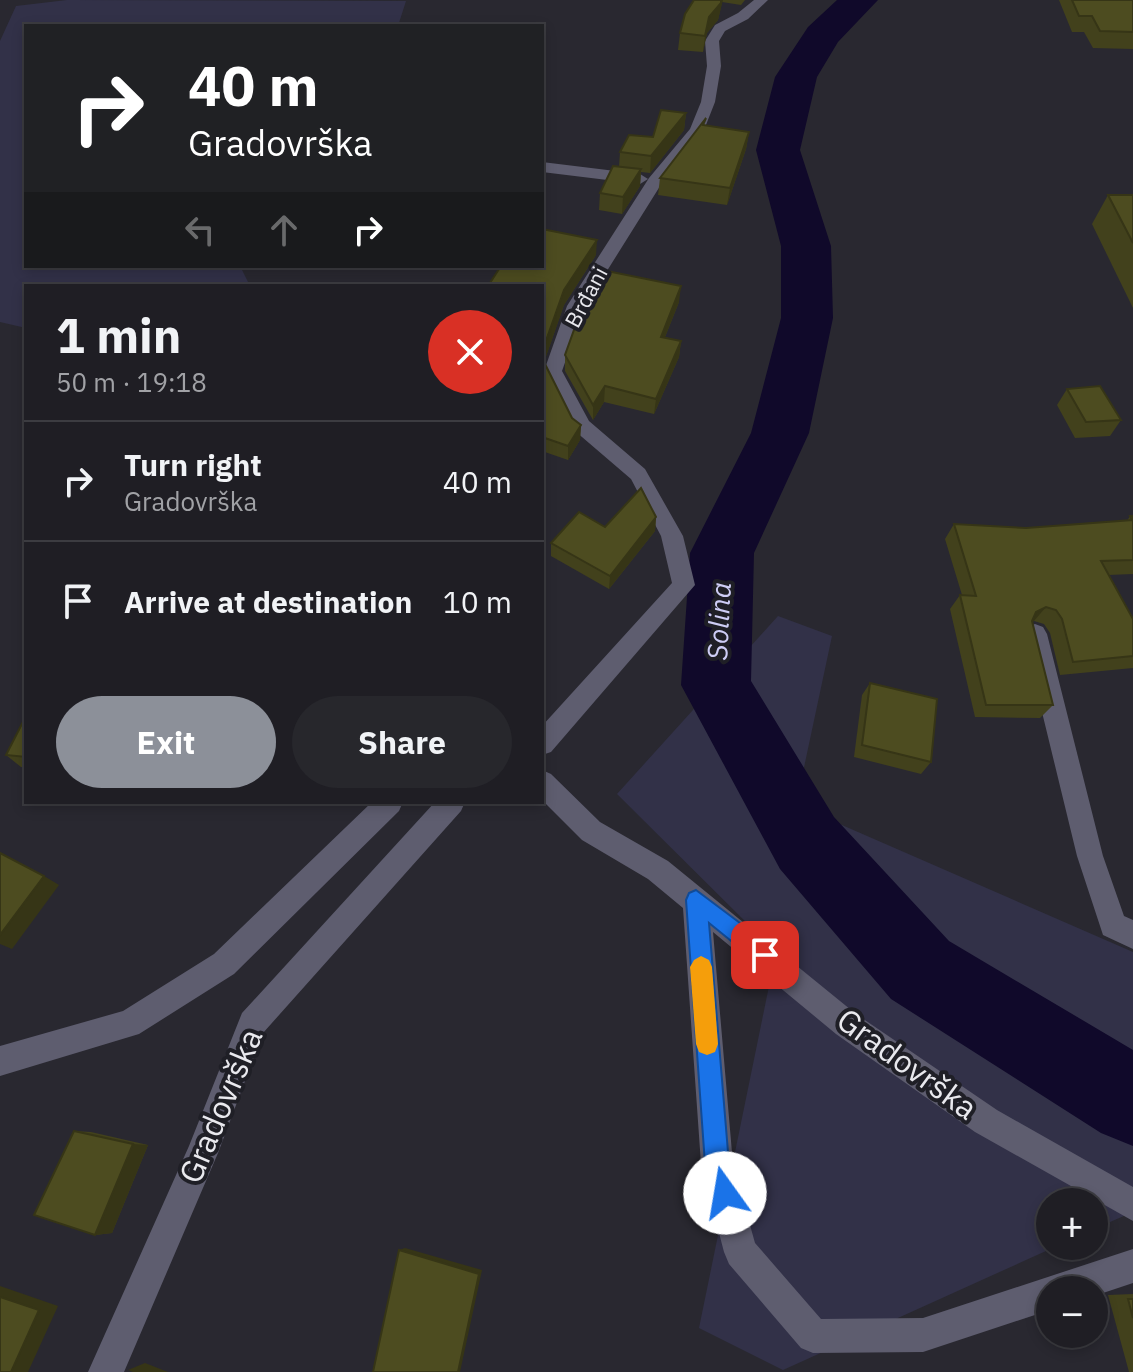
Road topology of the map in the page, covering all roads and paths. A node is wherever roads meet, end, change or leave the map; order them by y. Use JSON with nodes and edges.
{"nodes":[{"id":1,"x":762,"y":0,"type":"edge"},
{"id":2,"x":544,"y":167,"type":"edge"},
{"id":3,"x":655,"y":181,"type":"junction"},
{"id":4,"x":1035,"y":634,"type":"edge"},
{"id":5,"x":544,"y":742,"type":"edge"},
{"id":6,"x":544,"y":784,"type":"edge"},
{"id":7,"x":388,"y":804,"type":"edge"},
{"id":8,"x":450,"y":804,"type":"edge"},
{"id":9,"x":696,"y":900,"type":"junction"},
{"id":10,"x":1133,"y":935,"type":"edge"},
{"id":11,"x":0,"y":1061,"type":"edge"},
{"id":12,"x":1133,"y":1205,"type":"edge"},
{"id":13,"x":1133,"y":1266,"type":"edge"},
{"id":14,"x":1103,"y":1276,"type":"edge"},
{"id":15,"x":1036,"y":1298,"type":"edge"},
{"id":16,"x":106,"y":1372,"type":"edge"}],
"edges":[{"from":1,"to":3,"type":"street","name":"Brđani"},
{"from":2,"to":3,"type":"street"},
{"from":3,"to":5,"type":"street","name":"Brđani"},
{"from":4,"to":10,"type":"street"},
{"from":6,"to":9,"type":"street","name":"Gradovrška"},
{"from":7,"to":11,"type":"street"},
{"from":8,"to":16,"type":"street","name":"Gradovrška"},
{"from":9,"to":12,"type":"street","name":"Gradovrška"},
{"from":9,"to":15,"type":"street"},
{"from":13,"to":14,"type":"street"}]}
